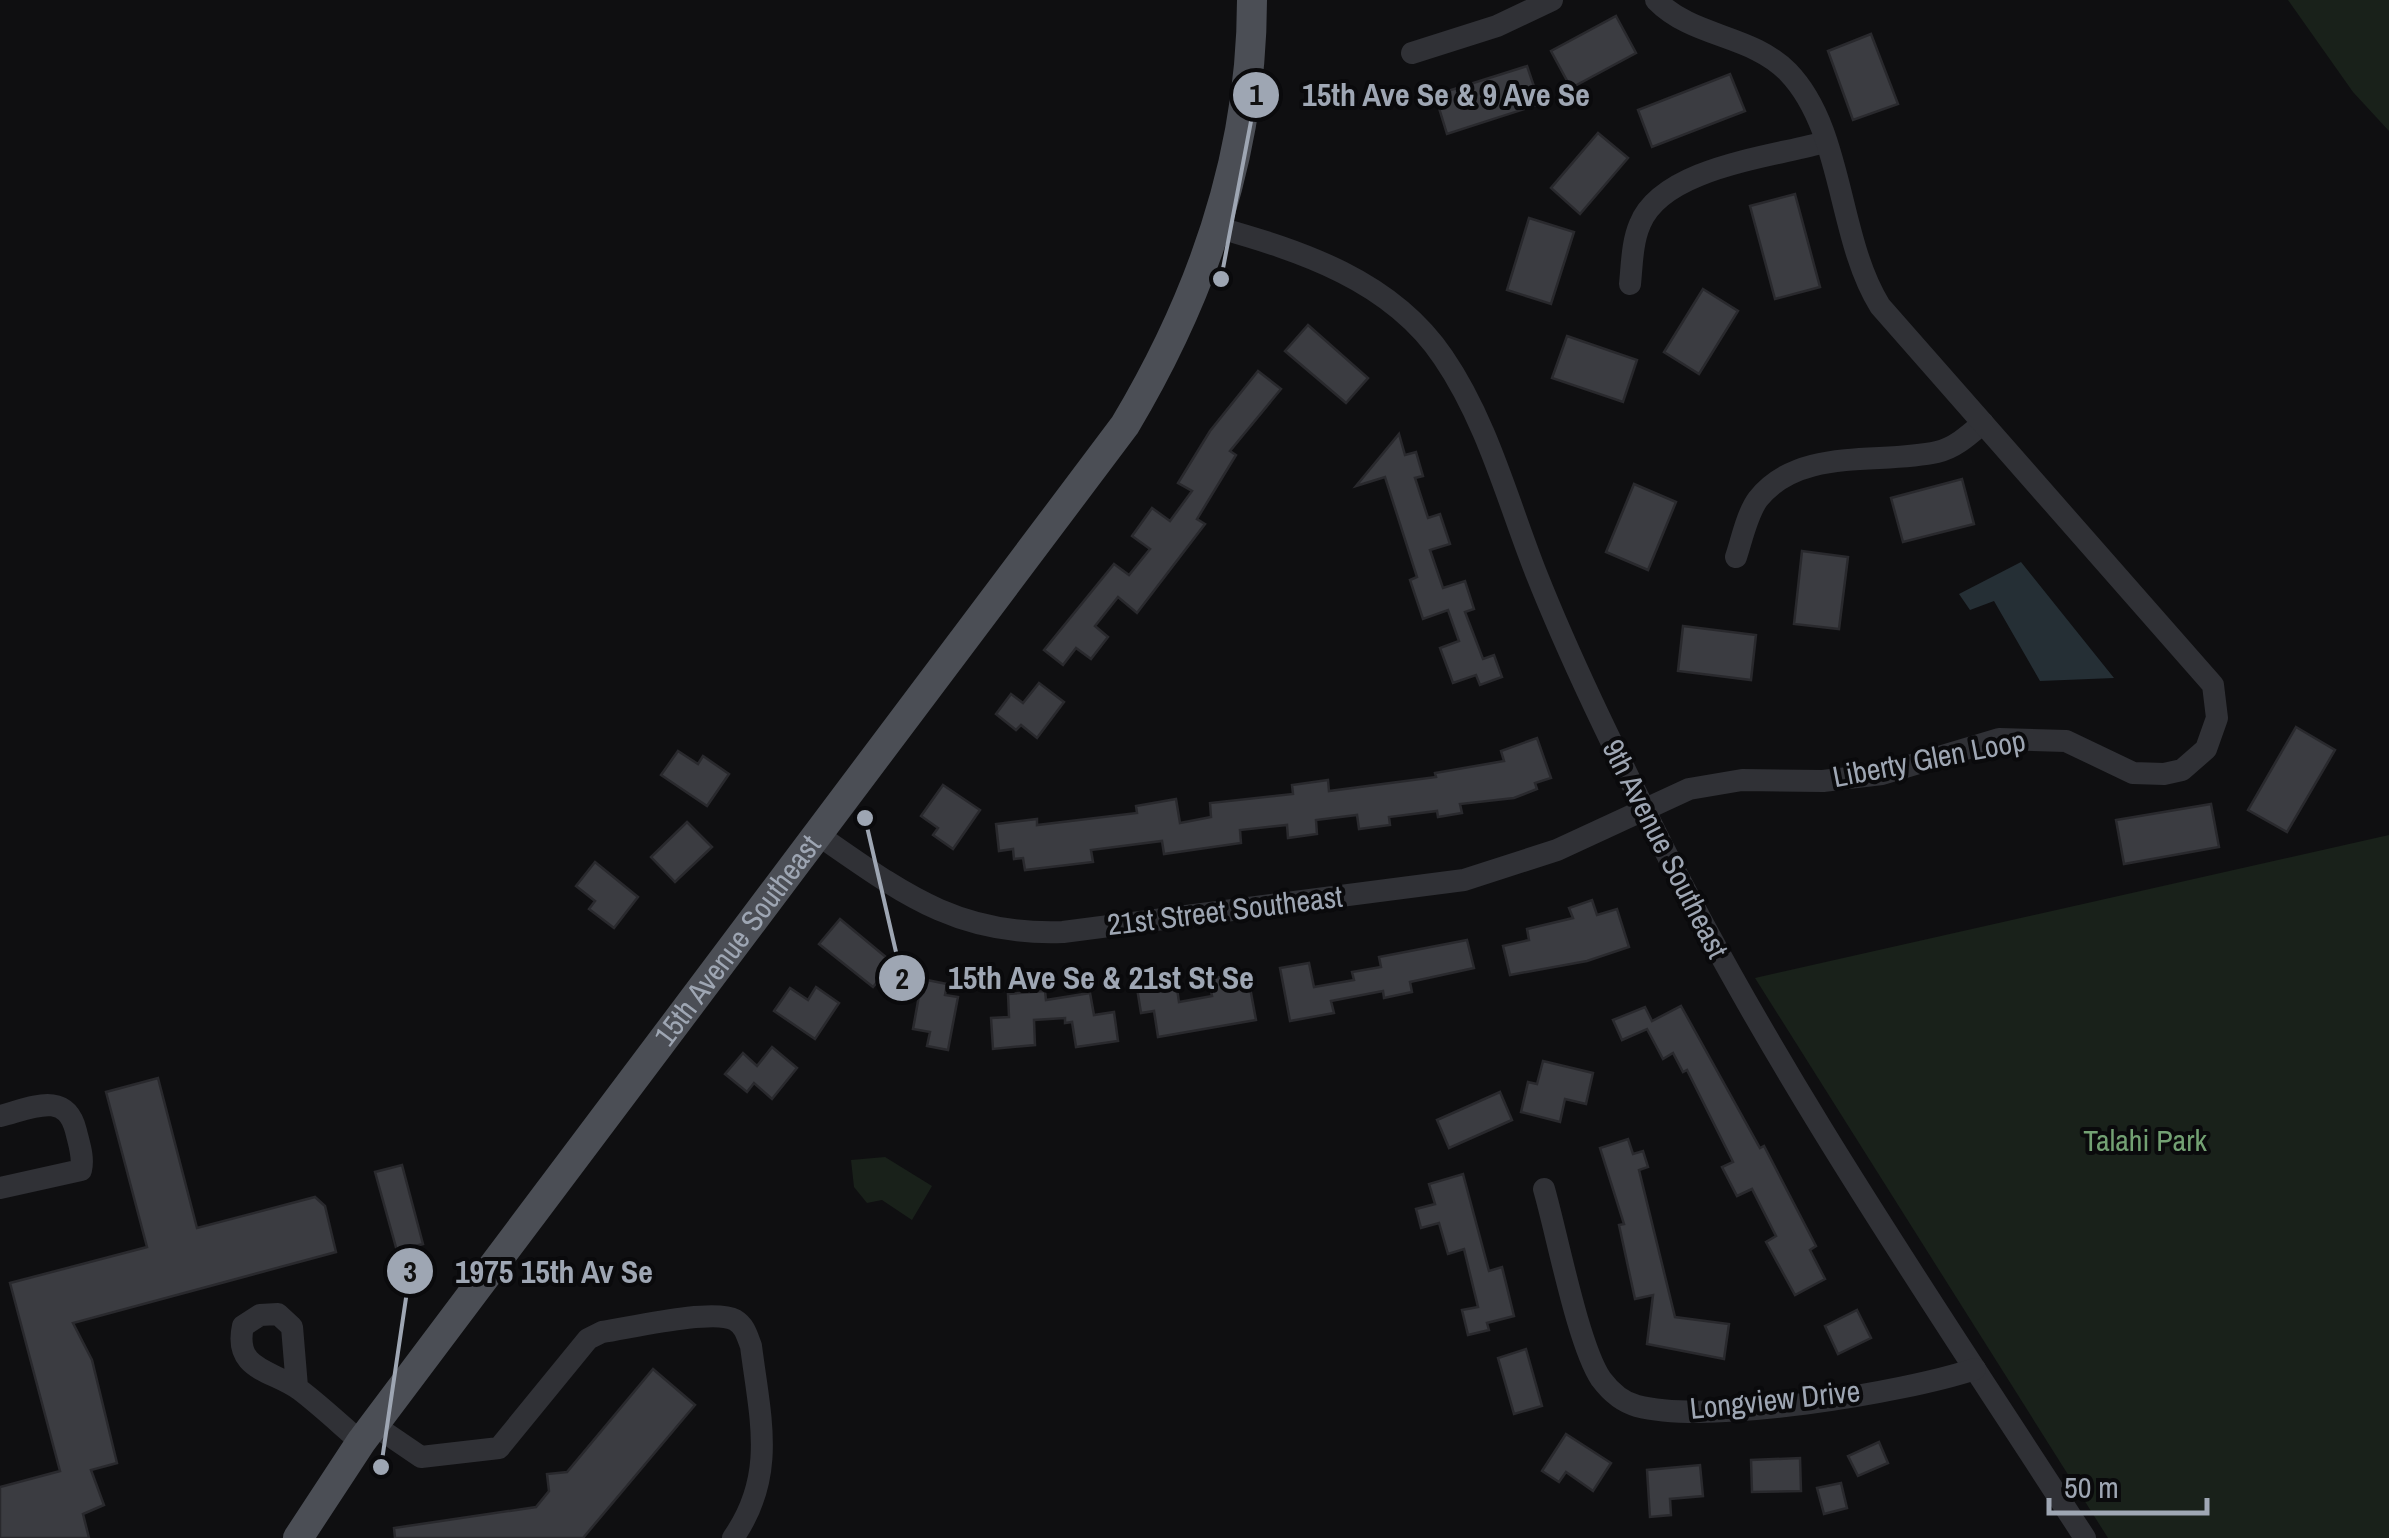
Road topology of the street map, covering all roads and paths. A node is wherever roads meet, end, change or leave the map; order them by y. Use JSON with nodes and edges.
{"nodes":[{"id":1,"x":1252,"y":0,"type":"edge"},
{"id":2,"x":1552,"y":0,"type":"edge"},
{"id":3,"x":1656,"y":0,"type":"edge"},
{"id":4,"x":1412,"y":53,"type":"dead end"},
{"id":5,"x":1825,"y":142,"type":"junction"},
{"id":6,"x":1216,"y":227,"type":"junction"},
{"id":7,"x":1630,"y":284,"type":"dead end"},
{"id":8,"x":1983,"y":423,"type":"junction"},
{"id":9,"x":1736,"y":557,"type":"dead end"},
{"id":10,"x":1644,"y":808,"type":"junction"},
{"id":11,"x":818,"y":834,"type":"junction"},
{"id":12,"x":0,"y":1116,"type":"edge"},
{"id":13,"x":0,"y":1188,"type":"edge"},
{"id":14,"x":1544,"y":1189,"type":"dead end"},
{"id":15,"x":1976,"y":1369,"type":"junction"},
{"id":16,"x":297,"y":1387,"type":"dead end"},
{"id":17,"x":368,"y":1434,"type":"junction"},
{"id":18,"x":298,"y":1538,"type":"edge"},
{"id":19,"x":733,"y":1538,"type":"edge"},
{"id":20,"x":2085,"y":1538,"type":"edge"}],
"edges":[{"from":1,"to":6,"type":"main road","name":"15th Avenue Southeast"},
{"from":2,"to":4,"type":"street"},
{"from":3,"to":5,"type":"street","name":"Liberty Glen Loop"},
{"from":5,"to":7,"type":"street"},
{"from":5,"to":8,"type":"street","name":"Liberty Glen Loop"},
{"from":6,"to":10,"type":"street","name":"9th Avenue Southeast"},
{"from":6,"to":11,"type":"main road","name":"15th Avenue Southeast"},
{"from":8,"to":9,"type":"street"},
{"from":8,"to":10,"type":"street","name":"Liberty Glen Loop"},
{"from":10,"to":11,"type":"street","name":"21st Street Southeast"},
{"from":10,"to":15,"type":"street","name":"9th Avenue Southeast"},
{"from":11,"to":17,"type":"main road","name":"15th Avenue Southeast"},
{"from":12,"to":13,"type":"street"},
{"from":14,"to":15,"type":"street","name":"Longview Drive"},
{"from":15,"to":20,"type":"street","name":"9th Avenue Southeast"},
{"from":16,"to":17,"type":"street"},
{"from":17,"to":18,"type":"main road","name":"15th Avenue Southeast"},
{"from":17,"to":19,"type":"street"}]}
